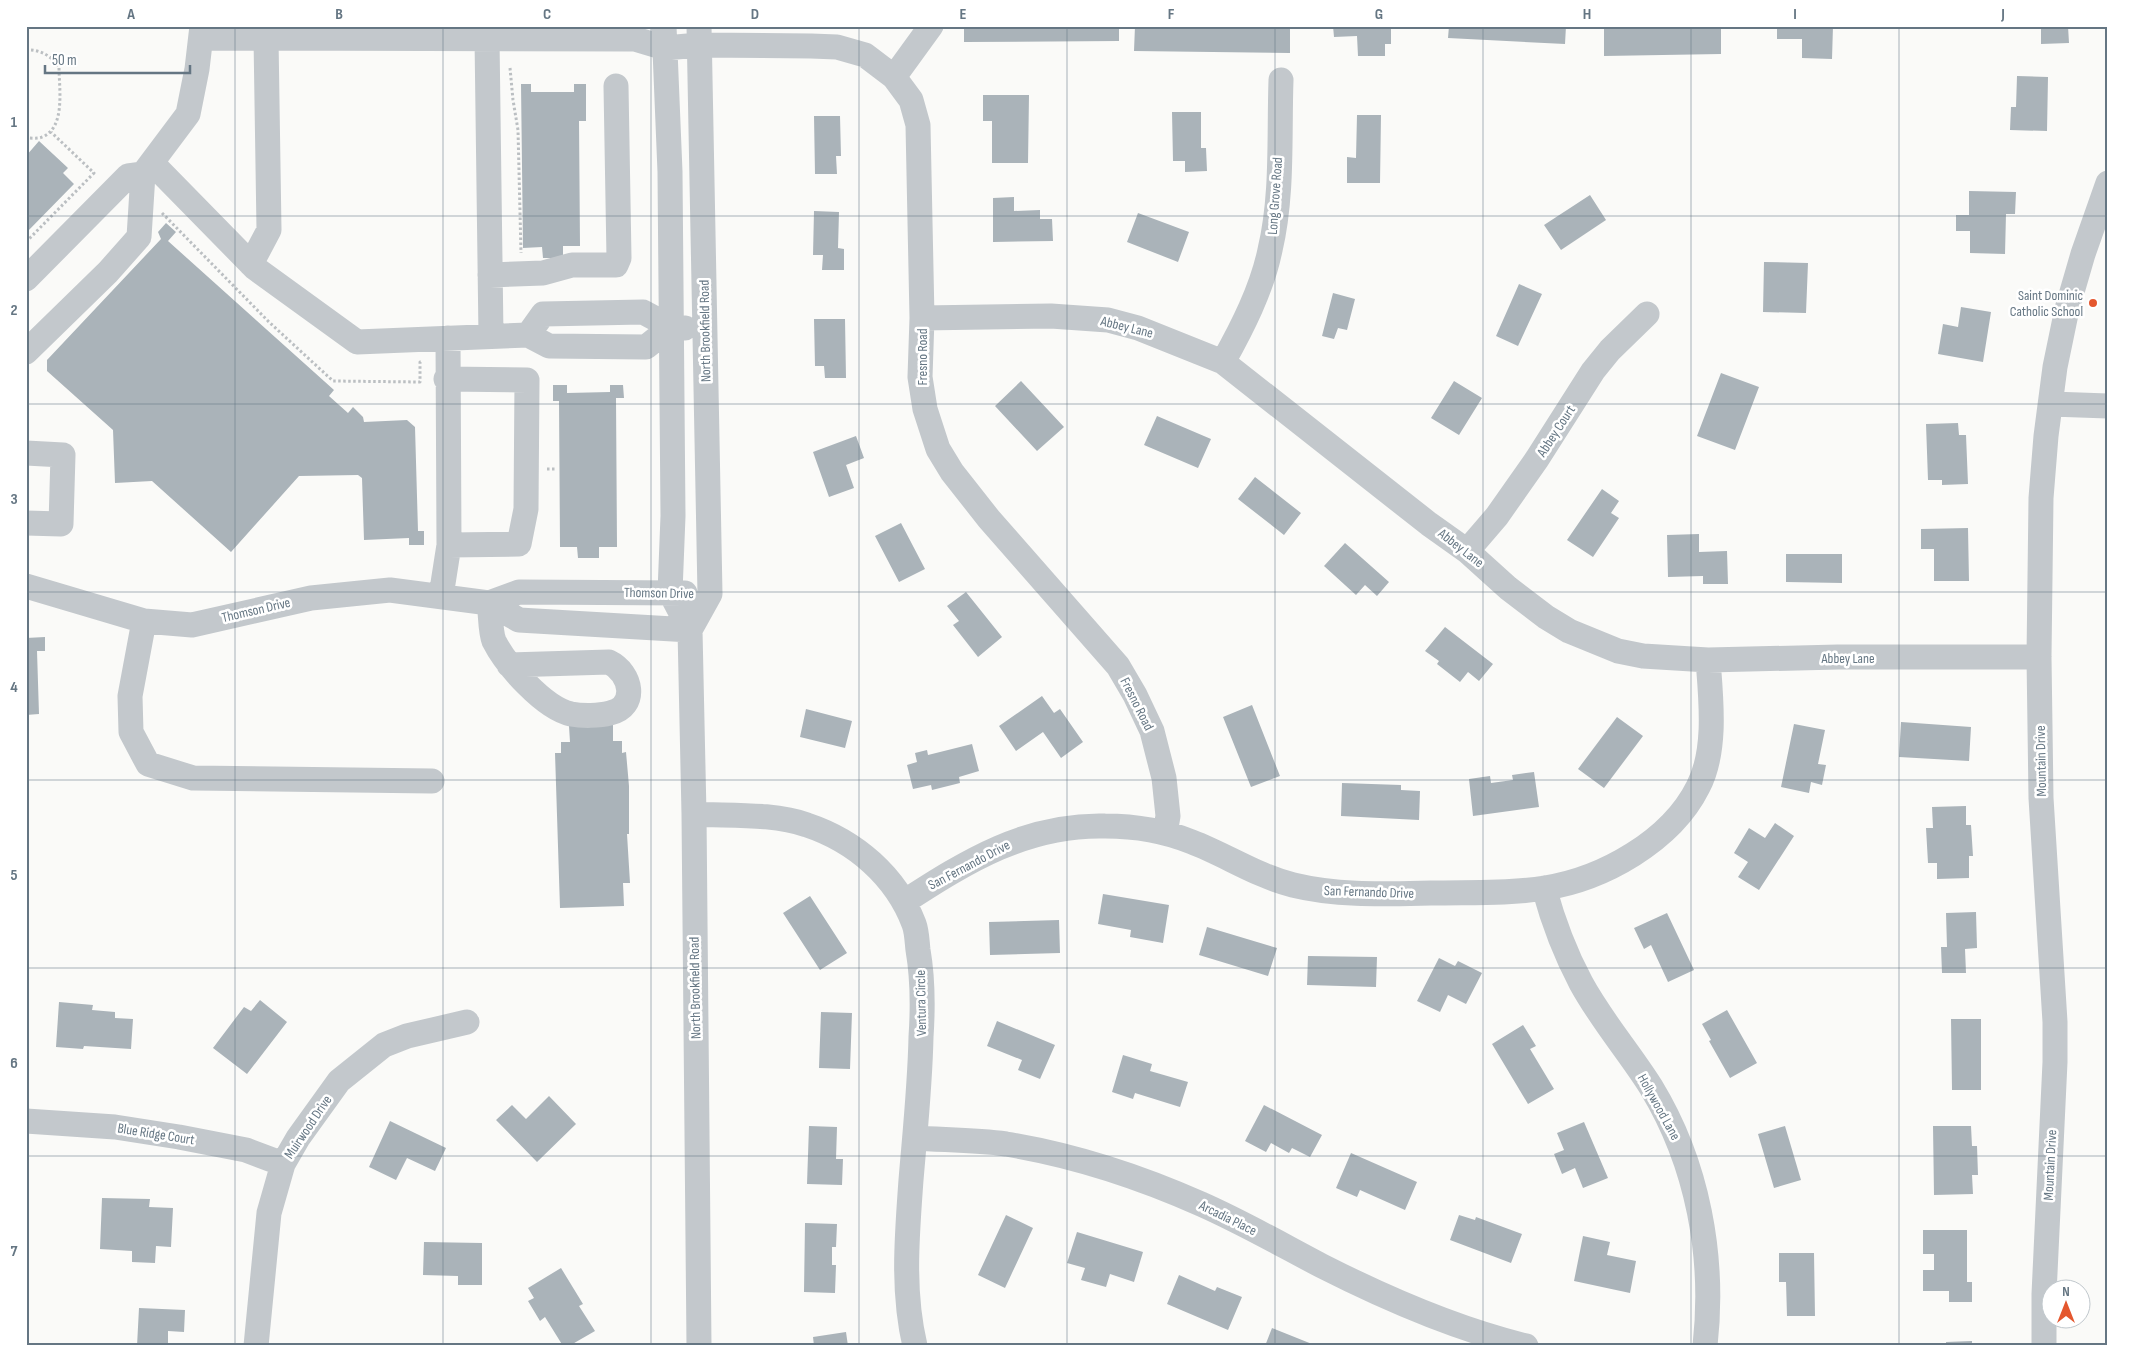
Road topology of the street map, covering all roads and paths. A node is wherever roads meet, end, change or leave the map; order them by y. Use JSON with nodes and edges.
{"nodes":[{"id":1,"x":932,"y":26,"type":"edge"},
{"id":2,"x":201,"y":32,"type":"edge"},
{"id":3,"x":432,"y":32,"type":"edge"},
{"id":4,"x":699,"y":36,"type":"edge"},
{"id":5,"x":811,"y":36,"type":"edge"},
{"id":6,"x":665,"y":37,"type":"edge"},
{"id":7,"x":266,"y":38,"type":"junction"},
{"id":8,"x":496,"y":39,"type":"junction"},
{"id":9,"x":26,"y":50,"type":"edge"},
{"id":10,"x":894,"y":77,"type":"junction"},
{"id":11,"x":1281,"y":80,"type":"dead end"},
{"id":12,"x":616,"y":86,"type":"dead end"},
{"id":13,"x":51,"y":132,"type":"junction"},
{"id":14,"x":26,"y":138,"type":"edge"},
{"id":15,"x":148,"y":168,"type":"junction"},
{"id":16,"x":2108,"y":184,"type":"edge"},
{"id":17,"x":26,"y":242,"type":"edge"},
{"id":18,"x":251,"y":264,"type":"junction"},
{"id":19,"x":522,"y":274,"type":"junction"},
{"id":20,"x":490,"y":275,"type":"junction"},
{"id":21,"x":26,"y":279,"type":"edge"},
{"id":22,"x":1647,"y":314,"type":"dead end"},
{"id":23,"x":922,"y":318,"type":"junction"},
{"id":24,"x":671,"y":327,"type":"junction"},
{"id":25,"x":705,"y":328,"type":"junction"},
{"id":26,"x":528,"y":335,"type":"junction"},
{"id":27,"x":491,"y":336,"type":"junction"},
{"id":28,"x":448,"y":338,"type":"junction"},
{"id":29,"x":26,"y":352,"type":"edge"},
{"id":30,"x":1223,"y":362,"type":"junction"},
{"id":31,"x":446,"y":379,"type":"junction"},
{"id":32,"x":2051,"y":404,"type":"junction"},
{"id":33,"x":2108,"y":406,"type":"edge"},
{"id":34,"x":26,"y":453,"type":"edge"},
{"id":35,"x":26,"y":523,"type":"edge"},
{"id":36,"x":449,"y":545,"type":"junction"},
{"id":37,"x":1468,"y":551,"type":"junction"},
{"id":38,"x":26,"y":586,"type":"edge"},
{"id":39,"x":670,"y":592,"type":"junction"},
{"id":40,"x":710,"y":594,"type":"junction"},
{"id":41,"x":440,"y":596,"type":"junction"},
{"id":42,"x":490,"y":603,"type":"junction"},
{"id":43,"x":144,"y":621,"type":"junction"},
{"id":44,"x":690,"y":630,"type":"junction"},
{"id":45,"x":2039,"y":657,"type":"junction"},
{"id":46,"x":1708,"y":660,"type":"junction"},
{"id":47,"x":509,"y":665,"type":"dead end"},
{"id":48,"x":432,"y":781,"type":"dead end"},
{"id":49,"x":694,"y":814,"type":"junction"},
{"id":50,"x":1165,"y":833,"type":"junction"},
{"id":51,"x":1544,"y":888,"type":"junction"},
{"id":52,"x":904,"y":902,"type":"junction"},
{"id":53,"x":466,"y":1022,"type":"dead end"},
{"id":54,"x":26,"y":1121,"type":"edge"},
{"id":55,"x":915,"y":1138,"type":"junction"},
{"id":56,"x":283,"y":1164,"type":"junction"},
{"id":57,"x":256,"y":1346,"type":"edge"},
{"id":58,"x":699,"y":1346,"type":"edge"},
{"id":59,"x":915,"y":1346,"type":"edge"},
{"id":60,"x":1526,"y":1346,"type":"edge"},
{"id":61,"x":1705,"y":1346,"type":"edge"},
{"id":62,"x":2044,"y":1346,"type":"edge"}],
"edges":[{"from":1,"to":10,"type":"street"},
{"from":2,"to":7,"type":"street"},
{"from":2,"to":15,"type":"street"},
{"from":3,"to":7,"type":"street"},
{"from":3,"to":8,"type":"street"},
{"from":4,"to":5,"type":"street","name":"Fresno Road"},
{"from":4,"to":6,"type":"street","name":"Fresno Road"},
{"from":4,"to":25,"type":"street","name":"North Brookfield Road"},
{"from":5,"to":10,"type":"street","name":"Fresno Road"},
{"from":6,"to":8,"type":"street"},
{"from":6,"to":24,"type":"street"},
{"from":7,"to":18,"type":"street"},
{"from":8,"to":19,"type":"path"},
{"from":8,"to":20,"type":"street"},
{"from":9,"to":13,"type":"path"},
{"from":10,"to":23,"type":"street","name":"Fresno Road"},
{"from":11,"to":30,"type":"street","name":"Long Grove Road"},
{"from":12,"to":19,"type":"street"},
{"from":13,"to":14,"type":"path"},
{"from":13,"to":17,"type":"path"},
{"from":15,"to":18,"type":"street"},
{"from":15,"to":21,"type":"street"},
{"from":15,"to":29,"type":"street"},
{"from":16,"to":32,"type":"street","name":"Mountain Drive"},
{"from":18,"to":28,"type":"street"},
{"from":19,"to":20,"type":"street"},
{"from":20,"to":27,"type":"street"},
{"from":22,"to":37,"type":"street","name":"Abbey Court"},
{"from":23,"to":30,"type":"street","name":"Abbey Lane"},
{"from":23,"to":50,"type":"street","name":"Fresno Road"},
{"from":24,"to":25,"type":"street"},
{"from":24,"to":26,"type":"street"},
{"from":24,"to":26,"type":"street"},
{"from":24,"to":39,"type":"street"},
{"from":25,"to":40,"type":"street","name":"North Brookfield Road"},
{"from":26,"to":27,"type":"street"},
{"from":27,"to":28,"type":"street"},
{"from":28,"to":31,"type":"street"},
{"from":30,"to":37,"type":"street","name":"Abbey Lane"},
{"from":31,"to":36,"type":"street"},
{"from":31,"to":36,"type":"street"},
{"from":32,"to":33,"type":"street"},
{"from":32,"to":45,"type":"street","name":"Mountain Drive"},
{"from":34,"to":35,"type":"street"},
{"from":36,"to":41,"type":"street"},
{"from":37,"to":46,"type":"street","name":"Abbey Lane"},
{"from":38,"to":43,"type":"street","name":"Thomson Drive"},
{"from":39,"to":40,"type":"street","name":"Thomson Drive"},
{"from":39,"to":42,"type":"street","name":"Thomson Drive"},
{"from":39,"to":44,"type":"street","name":"North Brookfield Road"},
{"from":40,"to":44,"type":"street"},
{"from":41,"to":42,"type":"street","name":"Thomson Drive"},
{"from":41,"to":43,"type":"street","name":"Thomson Drive"},
{"from":42,"to":44,"type":"street","name":"Thomson Drive"},
{"from":42,"to":47,"type":"street"},
{"from":43,"to":48,"type":"street"},
{"from":44,"to":49,"type":"street","name":"North Brookfield Road"},
{"from":45,"to":46,"type":"street","name":"Abbey Lane"},
{"from":45,"to":62,"type":"street","name":"Mountain Drive"},
{"from":46,"to":51,"type":"street","name":"San Fernando Drive"},
{"from":49,"to":52,"type":"street","name":"Ventura Circle"},
{"from":49,"to":58,"type":"street","name":"North Brookfield Road"},
{"from":50,"to":51,"type":"street","name":"San Fernando Drive"},
{"from":50,"to":52,"type":"street","name":"San Fernando Drive"},
{"from":51,"to":61,"type":"street","name":"Hollywood Lane"},
{"from":52,"to":55,"type":"street","name":"Ventura Circle"},
{"from":53,"to":56,"type":"street","name":"Muirwood Drive"},
{"from":54,"to":56,"type":"street","name":"Blue Ridge Court"},
{"from":55,"to":59,"type":"street","name":"Ventura Circle"},
{"from":55,"to":60,"type":"street","name":"Arcadia Place"},
{"from":56,"to":57,"type":"street","name":"Muirwood Drive"}]}
